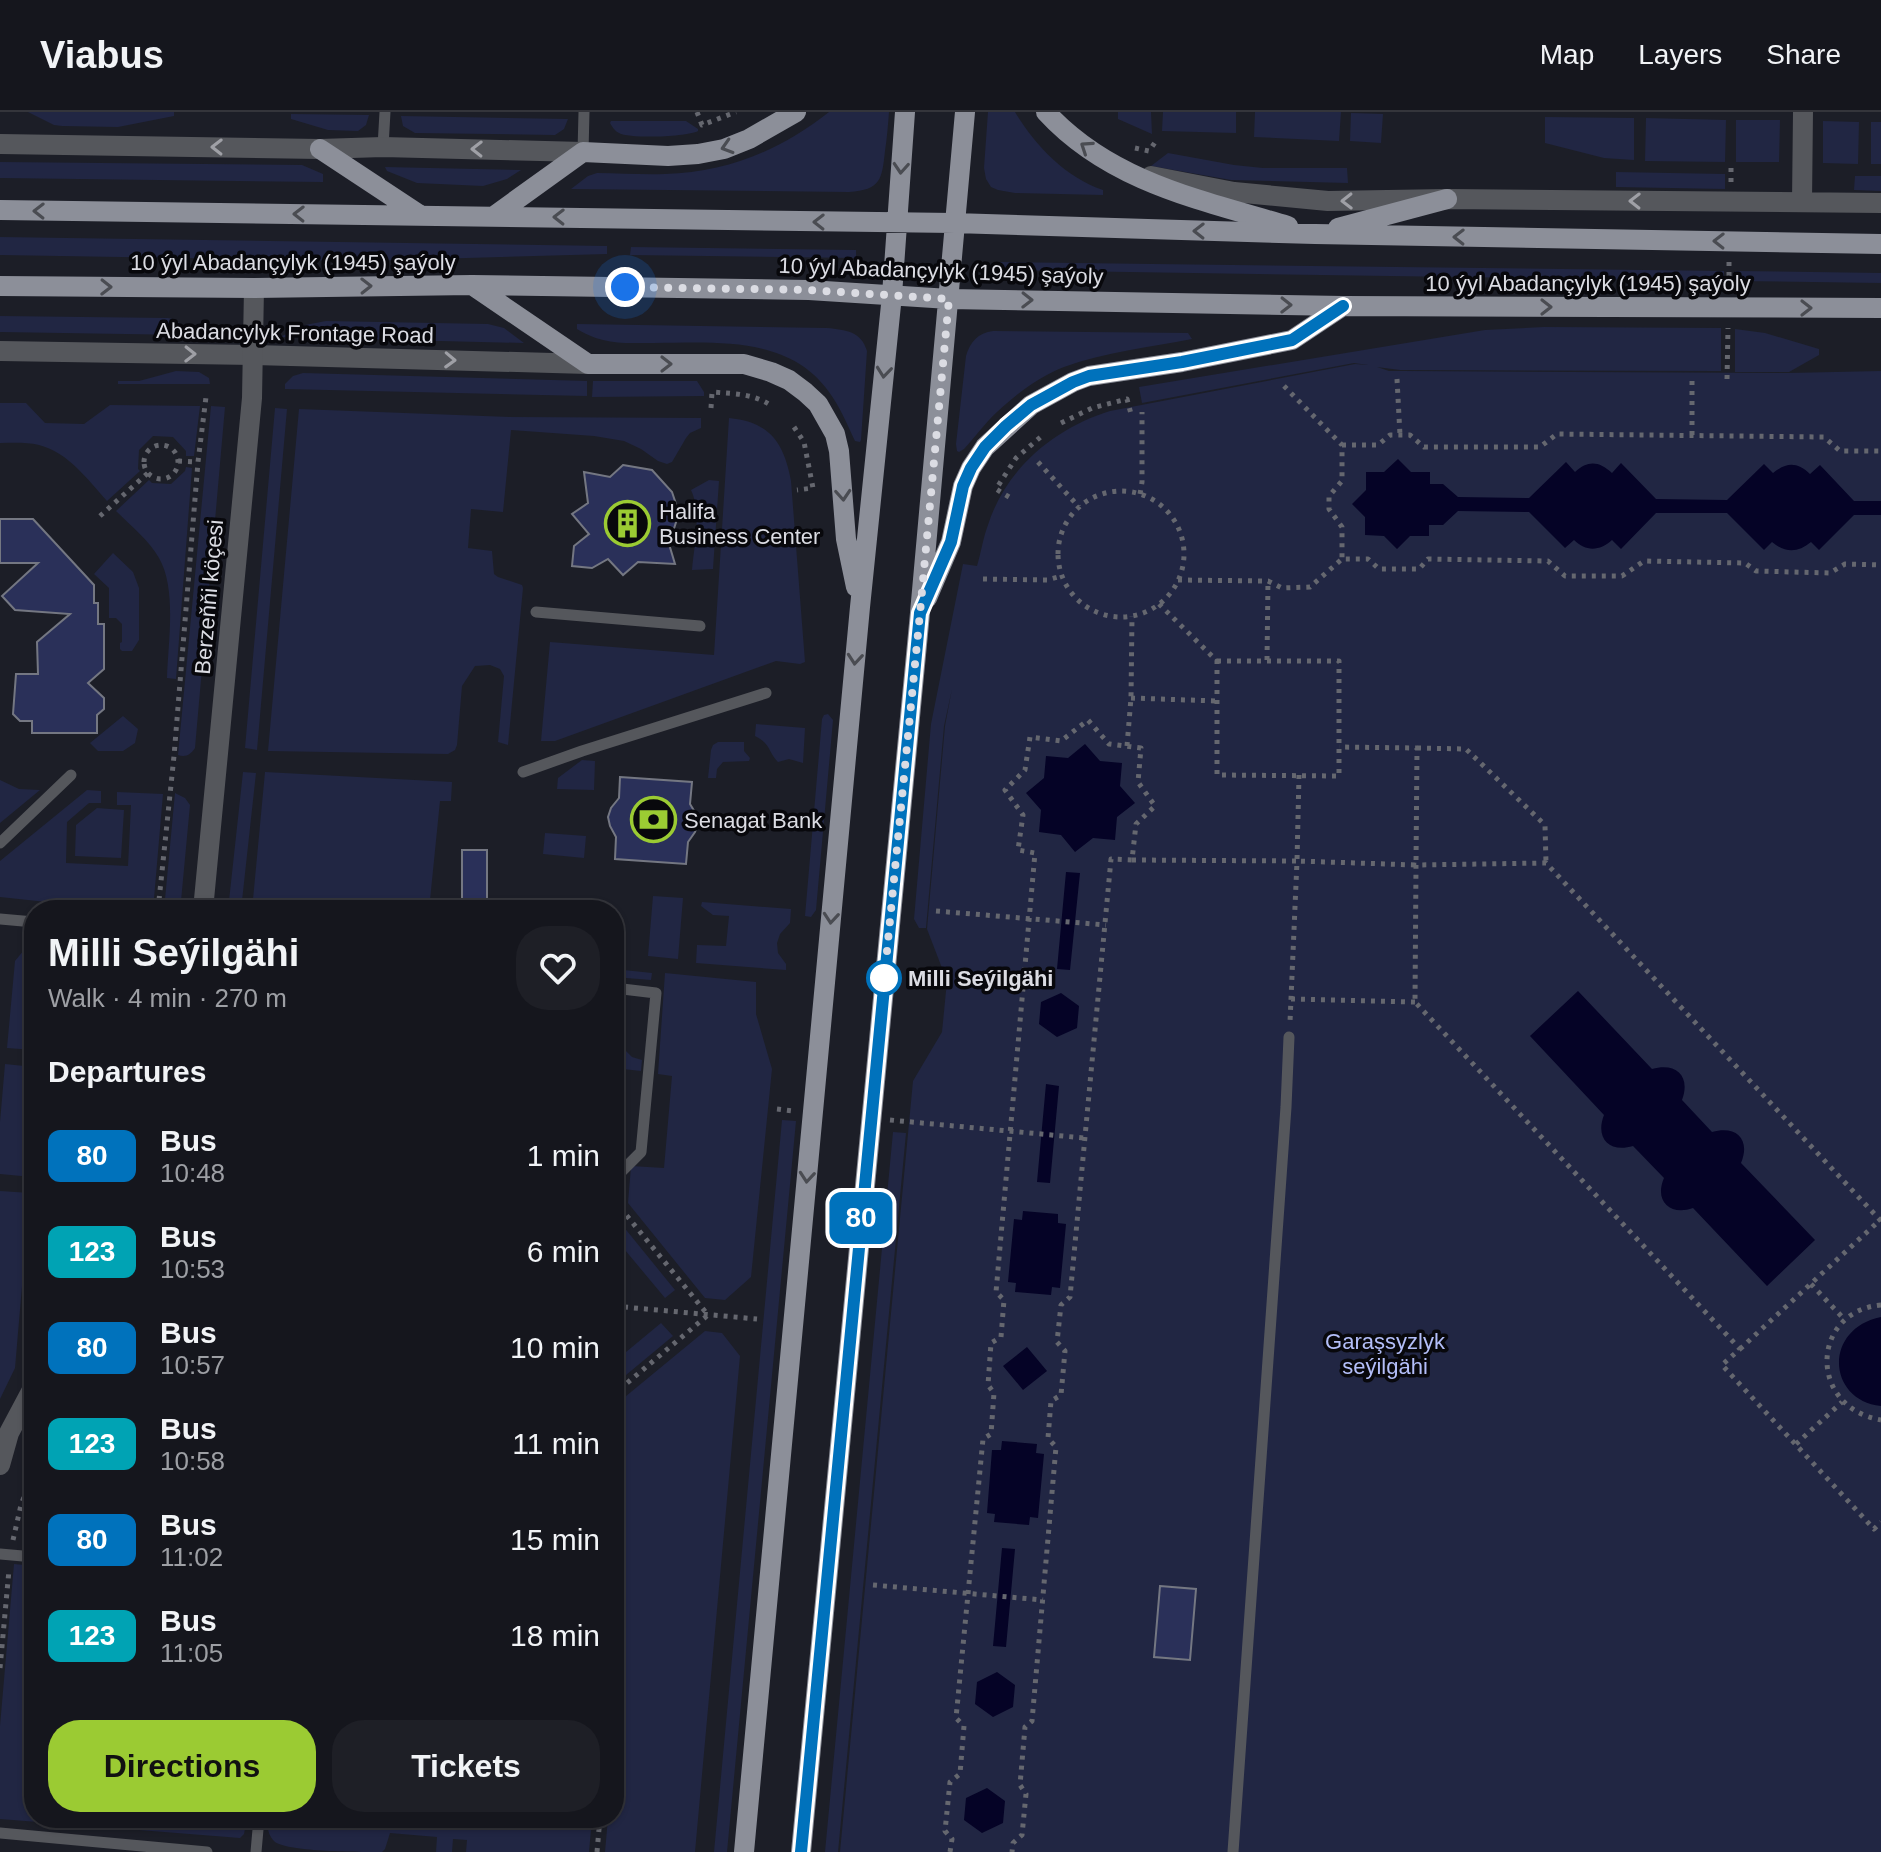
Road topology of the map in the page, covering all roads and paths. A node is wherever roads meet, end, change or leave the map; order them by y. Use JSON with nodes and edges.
{"nodes":[{"id":1,"x":385,"y":112,"type":"edge"},
{"id":2,"x":584,"y":112,"type":"edge"},
{"id":3,"x":697,"y":112,"type":"edge"},
{"id":4,"x":736,"y":112,"type":"edge"},
{"id":5,"x":796,"y":112,"type":"edge"},
{"id":6,"x":905,"y":112,"type":"edge"},
{"id":7,"x":965,"y":112,"type":"edge"},
{"id":8,"x":1046,"y":112,"type":"edge"},
{"id":9,"x":1803,"y":112,"type":"edge"},
{"id":10,"x":1156,"y":141,"type":"dead end"},
{"id":11,"x":0,"y":144,"type":"edge"},
{"id":12,"x":383,"y":147,"type":"junction"},
{"id":13,"x":320,"y":149,"type":"junction"},
{"id":14,"x":1138,"y":149,"type":"dead end"},
{"id":15,"x":583,"y":152,"type":"junction"},
{"id":16,"x":1731,"y":168,"type":"dead end"},
{"id":17,"x":1126,"y":171,"type":"junction"},
{"id":18,"x":1447,"y":199,"type":"junction"},
{"id":19,"x":1730,"y":201,"type":"junction"},
{"id":20,"x":1802,"y":202,"type":"junction"},
{"id":21,"x":1881,"y":203,"type":"edge"},
{"id":22,"x":0,"y":210,"type":"edge"},
{"id":23,"x":420,"y":215,"type":"junction"},
{"id":24,"x":494,"y":216,"type":"junction"},
{"id":25,"x":954,"y":223,"type":"junction"},
{"id":26,"x":897,"y":224,"type":"junction"},
{"id":27,"x":1315,"y":234,"type":"junction"},
{"id":28,"x":1729,"y":241,"type":"junction"},
{"id":29,"x":1881,"y":244,"type":"edge"},
{"id":30,"x":472,"y":285,"type":"junction"},
{"id":31,"x":0,"y":286,"type":"edge"},
{"id":32,"x":254,"y":288,"type":"junction"},
{"id":33,"x":892,"y":295,"type":"junction"},
{"id":34,"x":949,"y":299,"type":"junction"},
{"id":35,"x":1343,"y":306,"type":"junction"},
{"id":36,"x":1728,"y":307,"type":"junction"},
{"id":37,"x":1881,"y":308,"type":"edge"},
{"id":38,"x":0,"y":351,"type":"edge"},
{"id":39,"x":253,"y":355,"type":"junction"},
{"id":40,"x":588,"y":364,"type":"junction"},
{"id":41,"x":1397,"y":379,"type":"dead end"},
{"id":42,"x":1692,"y":379,"type":"dead end"},
{"id":43,"x":1727,"y":379,"type":"dead end"},
{"id":44,"x":1284,"y":386,"type":"dead end"},
{"id":45,"x":206,"y":397,"type":"dead end"},
{"id":46,"x":772,"y":406,"type":"dead end"},
{"id":47,"x":711,"y":408,"type":"dead end"},
{"id":48,"x":1142,"y":412,"type":"dead end"},
{"id":49,"x":1131,"y":414,"type":"dead end"},
{"id":50,"x":1061,"y":423,"type":"dead end"},
{"id":51,"x":794,"y":427,"type":"dead end"},
{"id":52,"x":1043,"y":435,"type":"dead end"},
{"id":53,"x":1400,"y":435,"type":"junction"},
{"id":54,"x":1692,"y":435,"type":"junction"},
{"id":55,"x":1342,"y":445,"type":"junction"},
{"id":56,"x":1881,"y":451,"type":"edge"},
{"id":57,"x":178,"y":461,"type":"junction"},
{"id":58,"x":198,"y":462,"type":"junction"},
{"id":59,"x":1038,"y":462,"type":"dead end"},
{"id":60,"x":148,"y":473,"type":"junction"},
{"id":61,"x":797,"y":490,"type":"dead end"},
{"id":62,"x":1140,"y":494,"type":"junction"},
{"id":63,"x":1009,"y":497,"type":"dead end"},
{"id":64,"x":1079,"y":507,"type":"junction"},
{"id":65,"x":100,"y":516,"type":"dead end"},
{"id":66,"x":1342,"y":559,"type":"junction"},
{"id":67,"x":1881,"y":565,"type":"edge"},
{"id":68,"x":1062,"y":576,"type":"junction"},
{"id":69,"x":983,"y":579,"type":"dead end"},
{"id":70,"x":1178,"y":580,"type":"junction"},
{"id":71,"x":1268,"y":581,"type":"junction"},
{"id":72,"x":1159,"y":604,"type":"junction"},
{"id":73,"x":860,"y":607,"type":"junction"},
{"id":74,"x":536,"y":612,"type":"dead end"},
{"id":75,"x":920,"y":613,"type":"junction"},
{"id":76,"x":1132,"y":616,"type":"junction"},
{"id":77,"x":700,"y":626,"type":"dead end"},
{"id":78,"x":1217,"y":661,"type":"junction"},
{"id":79,"x":1267,"y":661,"type":"junction"},
{"id":80,"x":766,"y":693,"type":"dead end"},
{"id":81,"x":1131,"y":698,"type":"junction"},
{"id":82,"x":1217,"y":701,"type":"junction"},
{"id":83,"x":1127,"y":746,"type":"junction"},
{"id":84,"x":1339,"y":747,"type":"junction"},
{"id":85,"x":1417,"y":748,"type":"junction"},
{"id":86,"x":523,"y":772,"type":"dead end"},
{"id":87,"x":71,"y":775,"type":"dead end"},
{"id":88,"x":1299,"y":775,"type":"junction"},
{"id":89,"x":0,"y":843,"type":"edge"},
{"id":90,"x":1132,"y":860,"type":"junction"},
{"id":91,"x":1297,"y":861,"type":"junction"},
{"id":92,"x":1546,"y":863,"type":"junction"},
{"id":93,"x":1416,"y":865,"type":"junction"},
{"id":94,"x":159,"y":900,"type":"edge"},
{"id":95,"x":204,"y":900,"type":"edge"},
{"id":96,"x":936,"y":911,"type":"dead end"},
{"id":97,"x":0,"y":919,"type":"edge"},
{"id":98,"x":1029,"y":919,"type":"junction"},
{"id":99,"x":24,"y":921,"type":"edge"},
{"id":100,"x":1106,"y":925,"type":"junction"},
{"id":101,"x":624,"y":989,"type":"edge"},
{"id":102,"x":1291,"y":999,"type":"junction"},
{"id":103,"x":1415,"y":1002,"type":"junction"},
{"id":104,"x":1289,"y":1037,"type":"joint"},
{"id":105,"x":1016,"y":1132,"type":"dead end"},
{"id":106,"x":1084,"y":1138,"type":"junction"},
{"id":107,"x":624,"y":1169,"type":"edge"},
{"id":108,"x":624,"y":1212,"type":"edge"},
{"id":109,"x":1880,"y":1220,"type":"edge"},
{"id":110,"x":1811,"y":1284,"type":"junction"},
{"id":111,"x":1881,"y":1305,"type":"edge"},
{"id":112,"x":624,"y":1307,"type":"dead end"},
{"id":113,"x":708,"y":1315,"type":"junction"},
{"id":114,"x":757,"y":1319,"type":"dead end"},
{"id":115,"x":1845,"y":1320,"type":"junction"},
{"id":116,"x":1740,"y":1349,"type":"junction"},
{"id":117,"x":624,"y":1386,"type":"edge"},
{"id":118,"x":1842,"y":1402,"type":"junction"},
{"id":119,"x":24,"y":1405,"type":"edge"},
{"id":120,"x":1881,"y":1420,"type":"edge"},
{"id":121,"x":1796,"y":1444,"type":"junction"},
{"id":122,"x":0,"y":1465,"type":"edge"},
{"id":123,"x":1881,"y":1522,"type":"edge"},
{"id":124,"x":0,"y":1554,"type":"edge"},
{"id":125,"x":24,"y":1556,"type":"edge"},
{"id":126,"x":873,"y":1585,"type":"dead end"},
{"id":127,"x":971,"y":1593,"type":"junction"},
{"id":128,"x":1043,"y":1600,"type":"junction"},
{"id":129,"x":258,"y":1828,"type":"edge"},
{"id":130,"x":599,"y":1828,"type":"edge"},
{"id":131,"x":0,"y":1833,"type":"edge"},
{"id":132,"x":207,"y":1852,"type":"edge"},
{"id":133,"x":256,"y":1852,"type":"edge"},
{"id":134,"x":597,"y":1852,"type":"edge"},
{"id":135,"x":744,"y":1852,"type":"edge"},
{"id":136,"x":801,"y":1852,"type":"edge"},
{"id":137,"x":950,"y":1852,"type":"edge"},
{"id":138,"x":1012,"y":1852,"type":"edge"},
{"id":139,"x":1233,"y":1852,"type":"edge"}],
"edges":[{"from":1,"to":12,"type":"lane"},
{"from":2,"to":15,"type":"lane"},
{"from":3,"to":4,"type":"path"},
{"from":5,"to":15,"type":"main road","one_way":true},
{"from":6,"to":26,"type":"main road","one_way":true},
{"from":7,"to":25,"type":"main road"},
{"from":17,"to":8,"type":"main road","one_way":true},
{"from":9,"to":20,"type":"street"},
{"from":10,"to":14,"type":"path"},
{"from":13,"to":11,"type":"street","one_way":true},
{"from":12,"to":13,"type":"street"},
{"from":15,"to":12,"type":"street","one_way":true},
{"from":13,"to":23,"type":"main road"},
{"from":15,"to":24,"type":"main road"},
{"from":16,"to":19,"type":"path"},
{"from":18,"to":17,"type":"street","one_way":true},
{"from":17,"to":27,"type":"main road"},
{"from":19,"to":18,"type":"street","one_way":true},
{"from":18,"to":27,"type":"main road"},
{"from":19,"to":20,"type":"street"},
{"from":20,"to":21,"type":"street"},
{"from":23,"to":22,"type":"main road","name":"10 ýyl Abadançylyk (1945) şaýoly","one_way":true},
{"from":23,"to":24,"type":"main road","name":"10 ýyl Abadançylyk (1945) şaýoly"},
{"from":26,"to":24,"type":"main road","name":"10 ýyl Abadançylyk (1945) şaýoly","one_way":true},
{"from":25,"to":26,"type":"main road","name":"10 ýyl Abadançylyk (1945) şaýoly"},
{"from":27,"to":25,"type":"main road","name":"10 ýyl Abadançylyk (1945) şaýoly","one_way":true},
{"from":25,"to":34,"type":"main road"},
{"from":26,"to":33,"type":"main road"},
{"from":28,"to":27,"type":"main road","name":"10 ýyl Abadançylyk (1945) şaýoly","one_way":true},
{"from":28,"to":29,"type":"main road","name":"10 ýyl Abadançylyk (1945) şaýoly"},
{"from":28,"to":36,"type":"path"},
{"from":32,"to":30,"type":"main road","name":"10 ýyl Abadançylyk (1945) şaýoly","one_way":true},
{"from":30,"to":33,"type":"main road","name":"10 ýyl Abadançylyk (1945) şaýoly"},
{"from":30,"to":40,"type":"main road"},
{"from":31,"to":32,"type":"main road","name":"10 ýyl Abadançylyk (1945) şaýoly","one_way":true},
{"from":32,"to":39,"type":"street","name":"Berzeňňi köçesi"},
{"from":33,"to":34,"type":"main road","name":"10 ýyl Abadançylyk (1945) şaýoly"},
{"from":33,"to":73,"type":"main road","one_way":true},
{"from":34,"to":35,"type":"main road","name":"10 ýyl Abadançylyk (1945) şaýoly","one_way":true},
{"from":34,"to":75,"type":"main road"},
{"from":35,"to":36,"type":"main road","name":"10 ýyl Abadançylyk (1945) şaýoly","one_way":true},
{"from":35,"to":75,"type":"main road"},
{"from":36,"to":37,"type":"main road","name":"10 ýyl Abadançylyk (1945) şaýoly","one_way":true},
{"from":36,"to":43,"type":"path"},
{"from":38,"to":39,"type":"street","name":"Abadancylyk Frontage Road","one_way":true},
{"from":39,"to":40,"type":"street","name":"Abadancylyk Frontage Road","one_way":true},
{"from":39,"to":95,"type":"street","name":"Berzeňňi köçesi"},
{"from":40,"to":73,"type":"main road","one_way":true},
{"from":41,"to":53,"type":"path"},
{"from":42,"to":54,"type":"path"},
{"from":44,"to":55,"type":"path"},
{"from":45,"to":58,"type":"path"},
{"from":46,"to":47,"type":"path"},
{"from":48,"to":62,"type":"path"},
{"from":49,"to":50,"type":"path"},
{"from":51,"to":61,"type":"path"},
{"from":52,"to":63,"type":"path"},
{"from":53,"to":54,"type":"path"},
{"from":53,"to":55,"type":"path"},
{"from":54,"to":56,"type":"path"},
{"from":55,"to":66,"type":"path"},
{"from":57,"to":58,"type":"path"},
{"from":57,"to":60,"type":"path"},
{"from":57,"to":60,"type":"path"},
{"from":58,"to":94,"type":"path"},
{"from":59,"to":64,"type":"path"},
{"from":60,"to":65,"type":"path"},
{"from":62,"to":64,"type":"path"},
{"from":62,"to":70,"type":"path"},
{"from":64,"to":68,"type":"path"},
{"from":66,"to":67,"type":"path"},
{"from":66,"to":71,"type":"path"},
{"from":68,"to":69,"type":"path"},
{"from":68,"to":76,"type":"path"},
{"from":70,"to":71,"type":"path"},
{"from":70,"to":72,"type":"path"},
{"from":71,"to":79,"type":"path"},
{"from":72,"to":76,"type":"path"},
{"from":72,"to":78,"type":"path"},
{"from":73,"to":135,"type":"main road","one_way":true},
{"from":74,"to":77,"type":"lane"},
{"from":75,"to":136,"type":"main road"},
{"from":76,"to":81,"type":"path"},
{"from":78,"to":79,"type":"path"},
{"from":78,"to":82,"type":"path"},
{"from":79,"to":84,"type":"path"},
{"from":80,"to":86,"type":"lane"},
{"from":81,"to":82,"type":"path"},
{"from":81,"to":83,"type":"path"},
{"from":82,"to":88,"type":"path"},
{"from":83,"to":90,"type":"path"},
{"from":83,"to":98,"type":"path"},
{"from":84,"to":85,"type":"path"},
{"from":84,"to":88,"type":"path"},
{"from":85,"to":92,"type":"path"},
{"from":85,"to":93,"type":"path"},
{"from":87,"to":89,"type":"lane"},
{"from":88,"to":91,"type":"path"},
{"from":90,"to":91,"type":"path"},
{"from":90,"to":100,"type":"path"},
{"from":91,"to":93,"type":"path"},
{"from":91,"to":102,"type":"path"},
{"from":92,"to":93,"type":"path"},
{"from":92,"to":109,"type":"path"},
{"from":93,"to":103,"type":"path"},
{"from":96,"to":98,"type":"path"},
{"from":97,"to":99,"type":"lane"},
{"from":98,"to":100,"type":"path"},
{"from":98,"to":127,"type":"path"},
{"from":100,"to":106,"type":"path"},
{"from":101,"to":107,"type":"lane"},
{"from":102,"to":103,"type":"path"},
{"from":102,"to":104,"type":"path"},
{"from":103,"to":116,"type":"path"},
{"from":104,"to":139,"type":"lane"},
{"from":105,"to":106,"type":"path"},
{"from":106,"to":128,"type":"path"},
{"from":108,"to":113,"type":"path"},
{"from":109,"to":110,"type":"path"},
{"from":110,"to":115,"type":"path"},
{"from":110,"to":116,"type":"path"},
{"from":111,"to":115,"type":"path"},
{"from":112,"to":113,"type":"path"},
{"from":113,"to":114,"type":"path"},
{"from":113,"to":117,"type":"path"},
{"from":115,"to":118,"type":"path"},
{"from":116,"to":121,"type":"path"},
{"from":118,"to":120,"type":"path"},
{"from":118,"to":121,"type":"path"},
{"from":119,"to":122,"type":"street"},
{"from":121,"to":123,"type":"path"},
{"from":124,"to":125,"type":"lane"},
{"from":126,"to":127,"type":"path"},
{"from":127,"to":128,"type":"path"},
{"from":127,"to":137,"type":"path"},
{"from":128,"to":138,"type":"path"},
{"from":129,"to":133,"type":"lane"},
{"from":130,"to":134,"type":"path"},
{"from":131,"to":132,"type":"lane"}]}
